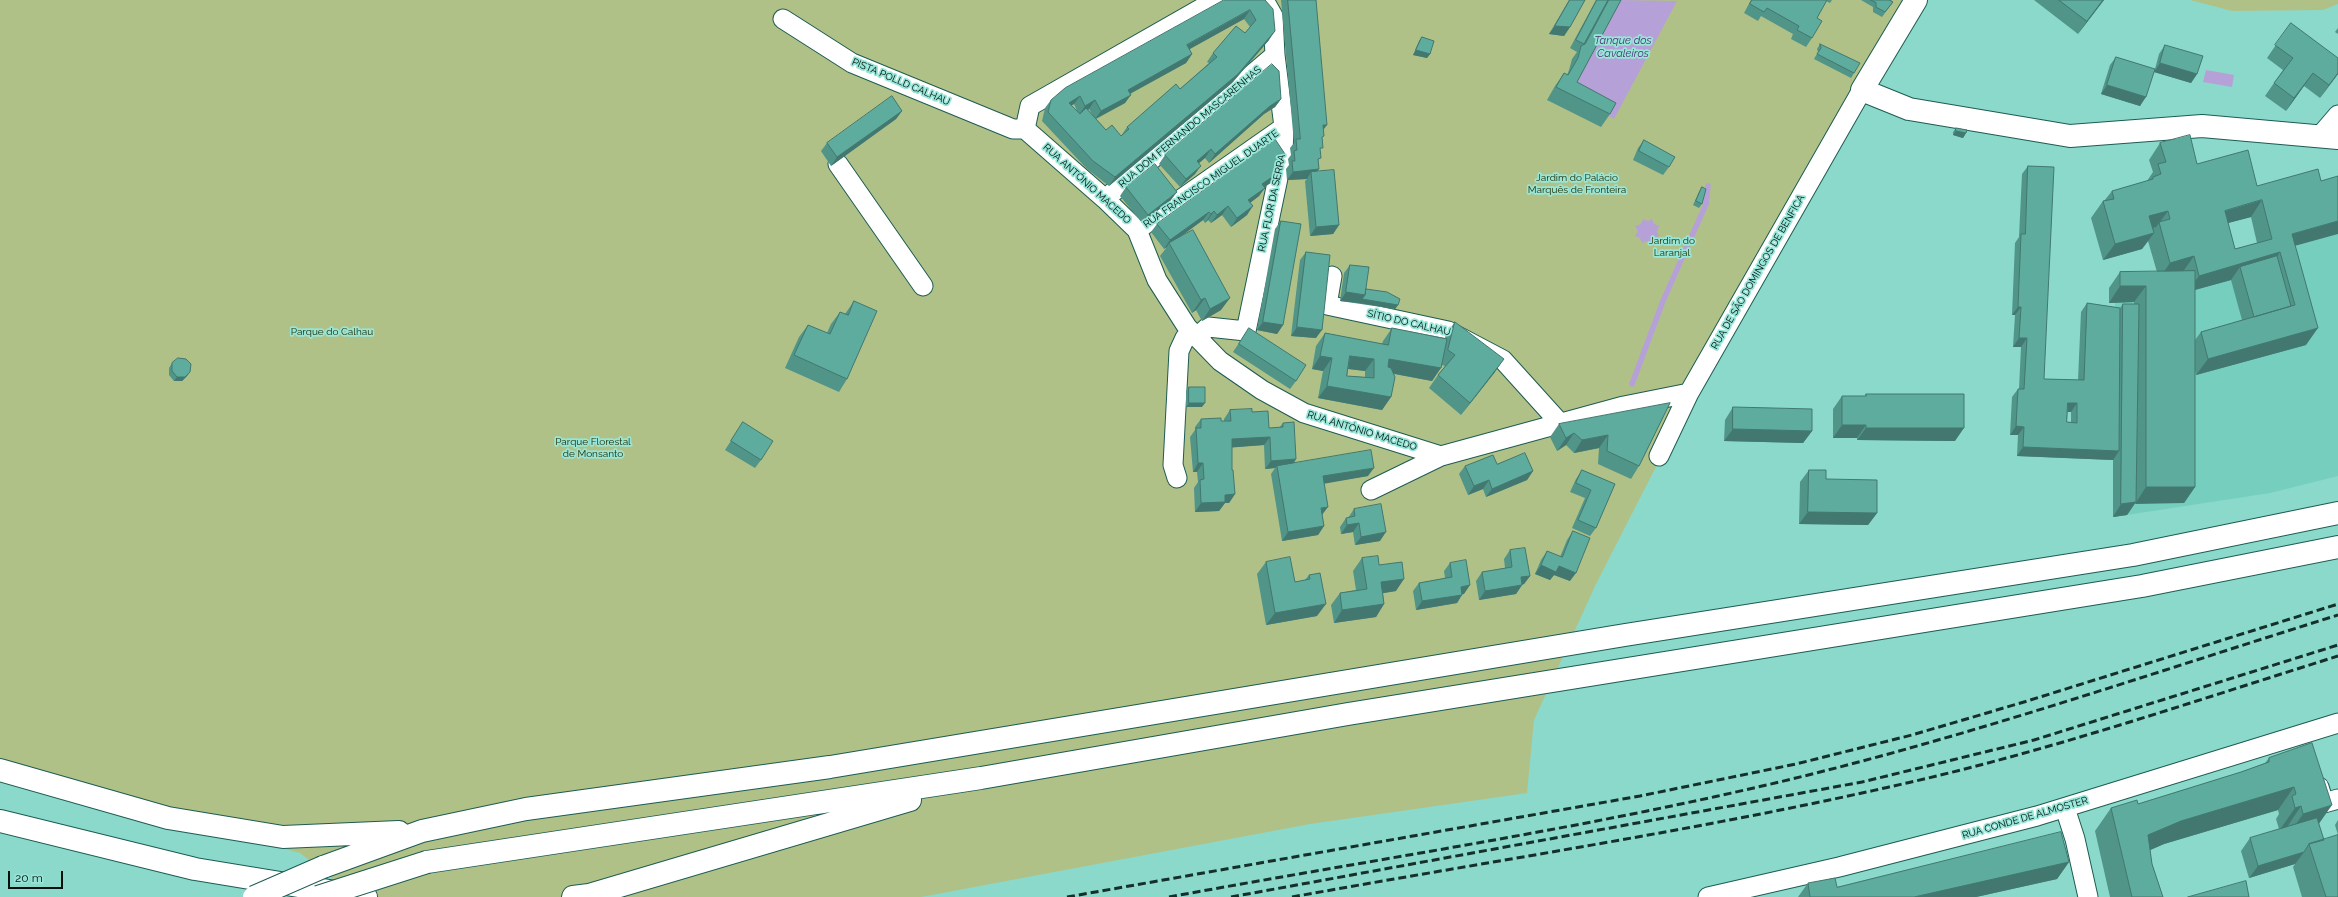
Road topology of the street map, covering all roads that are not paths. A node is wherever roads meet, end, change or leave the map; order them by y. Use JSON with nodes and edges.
{"nodes":[{"id":1,"x":1216,"y":0,"type":"edge"},
{"id":2,"x":1264,"y":0,"type":"edge"},
{"id":3,"x":1916,"y":0,"type":"edge"},
{"id":4,"x":783,"y":19,"type":"dead end"},
{"id":5,"x":1275,"y":55,"type":"junction"},
{"id":6,"x":1862,"y":90,"type":"junction"},
{"id":7,"x":2338,"y":115,"type":"edge"},
{"id":8,"x":1284,"y":127,"type":"junction"},
{"id":9,"x":1025,"y":129,"type":"junction"},
{"id":10,"x":2329,"y":137,"type":"edge"},
{"id":11,"x":838,"y":164,"type":"edge"},
{"id":12,"x":1105,"y":199,"type":"junction"},
{"id":13,"x":1137,"y":230,"type":"junction"},
{"id":14,"x":1332,"y":276,"type":"dead end"},
{"id":15,"x":923,"y":286,"type":"dead end"},
{"id":16,"x":1194,"y":334,"type":"junction"},
{"id":17,"x":1689,"y":393,"type":"junction"},
{"id":18,"x":1559,"y":422,"type":"junction"},
{"id":19,"x":1441,"y":456,"type":"junction"},
{"id":20,"x":1659,"y":456,"type":"dead end"},
{"id":21,"x":1177,"y":478,"type":"dead end"},
{"id":22,"x":1371,"y":490,"type":"dead end"},
{"id":23,"x":2338,"y":513,"type":"edge"},
{"id":24,"x":2338,"y":547,"type":"edge"},
{"id":25,"x":2338,"y":723,"type":"edge"},
{"id":26,"x":2314,"y":768,"type":"edge"},
{"id":27,"x":0,"y":770,"type":"edge"},
{"id":28,"x":981,"y":778,"type":"junction"},
{"id":29,"x":2338,"y":799,"type":"edge"},
{"id":30,"x":2064,"y":808,"type":"junction"},
{"id":31,"x":0,"y":821,"type":"edge"},
{"id":32,"x":422,"y":831,"type":"junction"},
{"id":33,"x":254,"y":897,"type":"edge"},
{"id":34,"x":318,"y":897,"type":"edge"},
{"id":35,"x":366,"y":897,"type":"edge"},
{"id":36,"x":573,"y":897,"type":"edge"},
{"id":37,"x":1708,"y":897,"type":"edge"},
{"id":38,"x":2088,"y":897,"type":"edge"}],
"edges":[{"from":1,"to":9,"type":"street"},
{"from":2,"to":5,"type":"street","name":"RUA FLOR DA SERRA"},
{"from":3,"to":6,"type":"main road"},
{"from":4,"to":9,"type":"street","name":"PISTA POLLD CALHAU"},
{"from":5,"to":8,"type":"street","name":"RUA FLOR DA SERRA"},
{"from":5,"to":12,"type":"street","name":"RUA DOM FERNANDO MASCARENHAS"},
{"from":6,"to":10,"type":"main road"},
{"from":6,"to":17,"type":"street","name":"RUA DE SÃO DOMINGOS DE BENFICA"},
{"from":7,"to":10,"type":"street"},
{"from":8,"to":13,"type":"street","name":"RUA FRANCISCO MIGUEL DUARTE"},
{"from":8,"to":16,"type":"street","name":"RUA FLOR DA SERRA"},
{"from":9,"to":12,"type":"street","name":"RUA ANTÓNIO MACEDO"},
{"from":11,"to":15,"type":"street"},
{"from":12,"to":13,"type":"street","name":"RUA ANTÓNIO MACEDO"},
{"from":13,"to":16,"type":"street","name":"RUA ANTÓNIO MACEDO"},
{"from":14,"to":18,"type":"street","name":"SÍTIO DO CALHAU"},
{"from":16,"to":19,"type":"street","name":"RUA ANTÓNIO MACEDO"},
{"from":16,"to":21,"type":"street"},
{"from":17,"to":18,"type":"street"},
{"from":17,"to":20,"type":"street","name":"RUA DE SÃO DOMINGOS DE BENFICA"},
{"from":18,"to":19,"type":"street"},
{"from":19,"to":22,"type":"street"},
{"from":23,"to":32,"type":"main road"},
{"from":24,"to":28,"type":"main road"},
{"from":25,"to":30,"type":"street","name":"RUA CONDE DE ALMOSTER"},
{"from":26,"to":29,"type":"street"},
{"from":27,"to":32,"type":"main road"},
{"from":28,"to":34,"type":"main road","bridge":true},
{"from":28,"to":36,"type":"main road"},
{"from":30,"to":37,"type":"street","name":"RUA CONDE DE ALMOSTER"},
{"from":30,"to":38,"type":"street"},
{"from":31,"to":35,"type":"main road"},
{"from":32,"to":33,"type":"main road","bridge":true}]}
